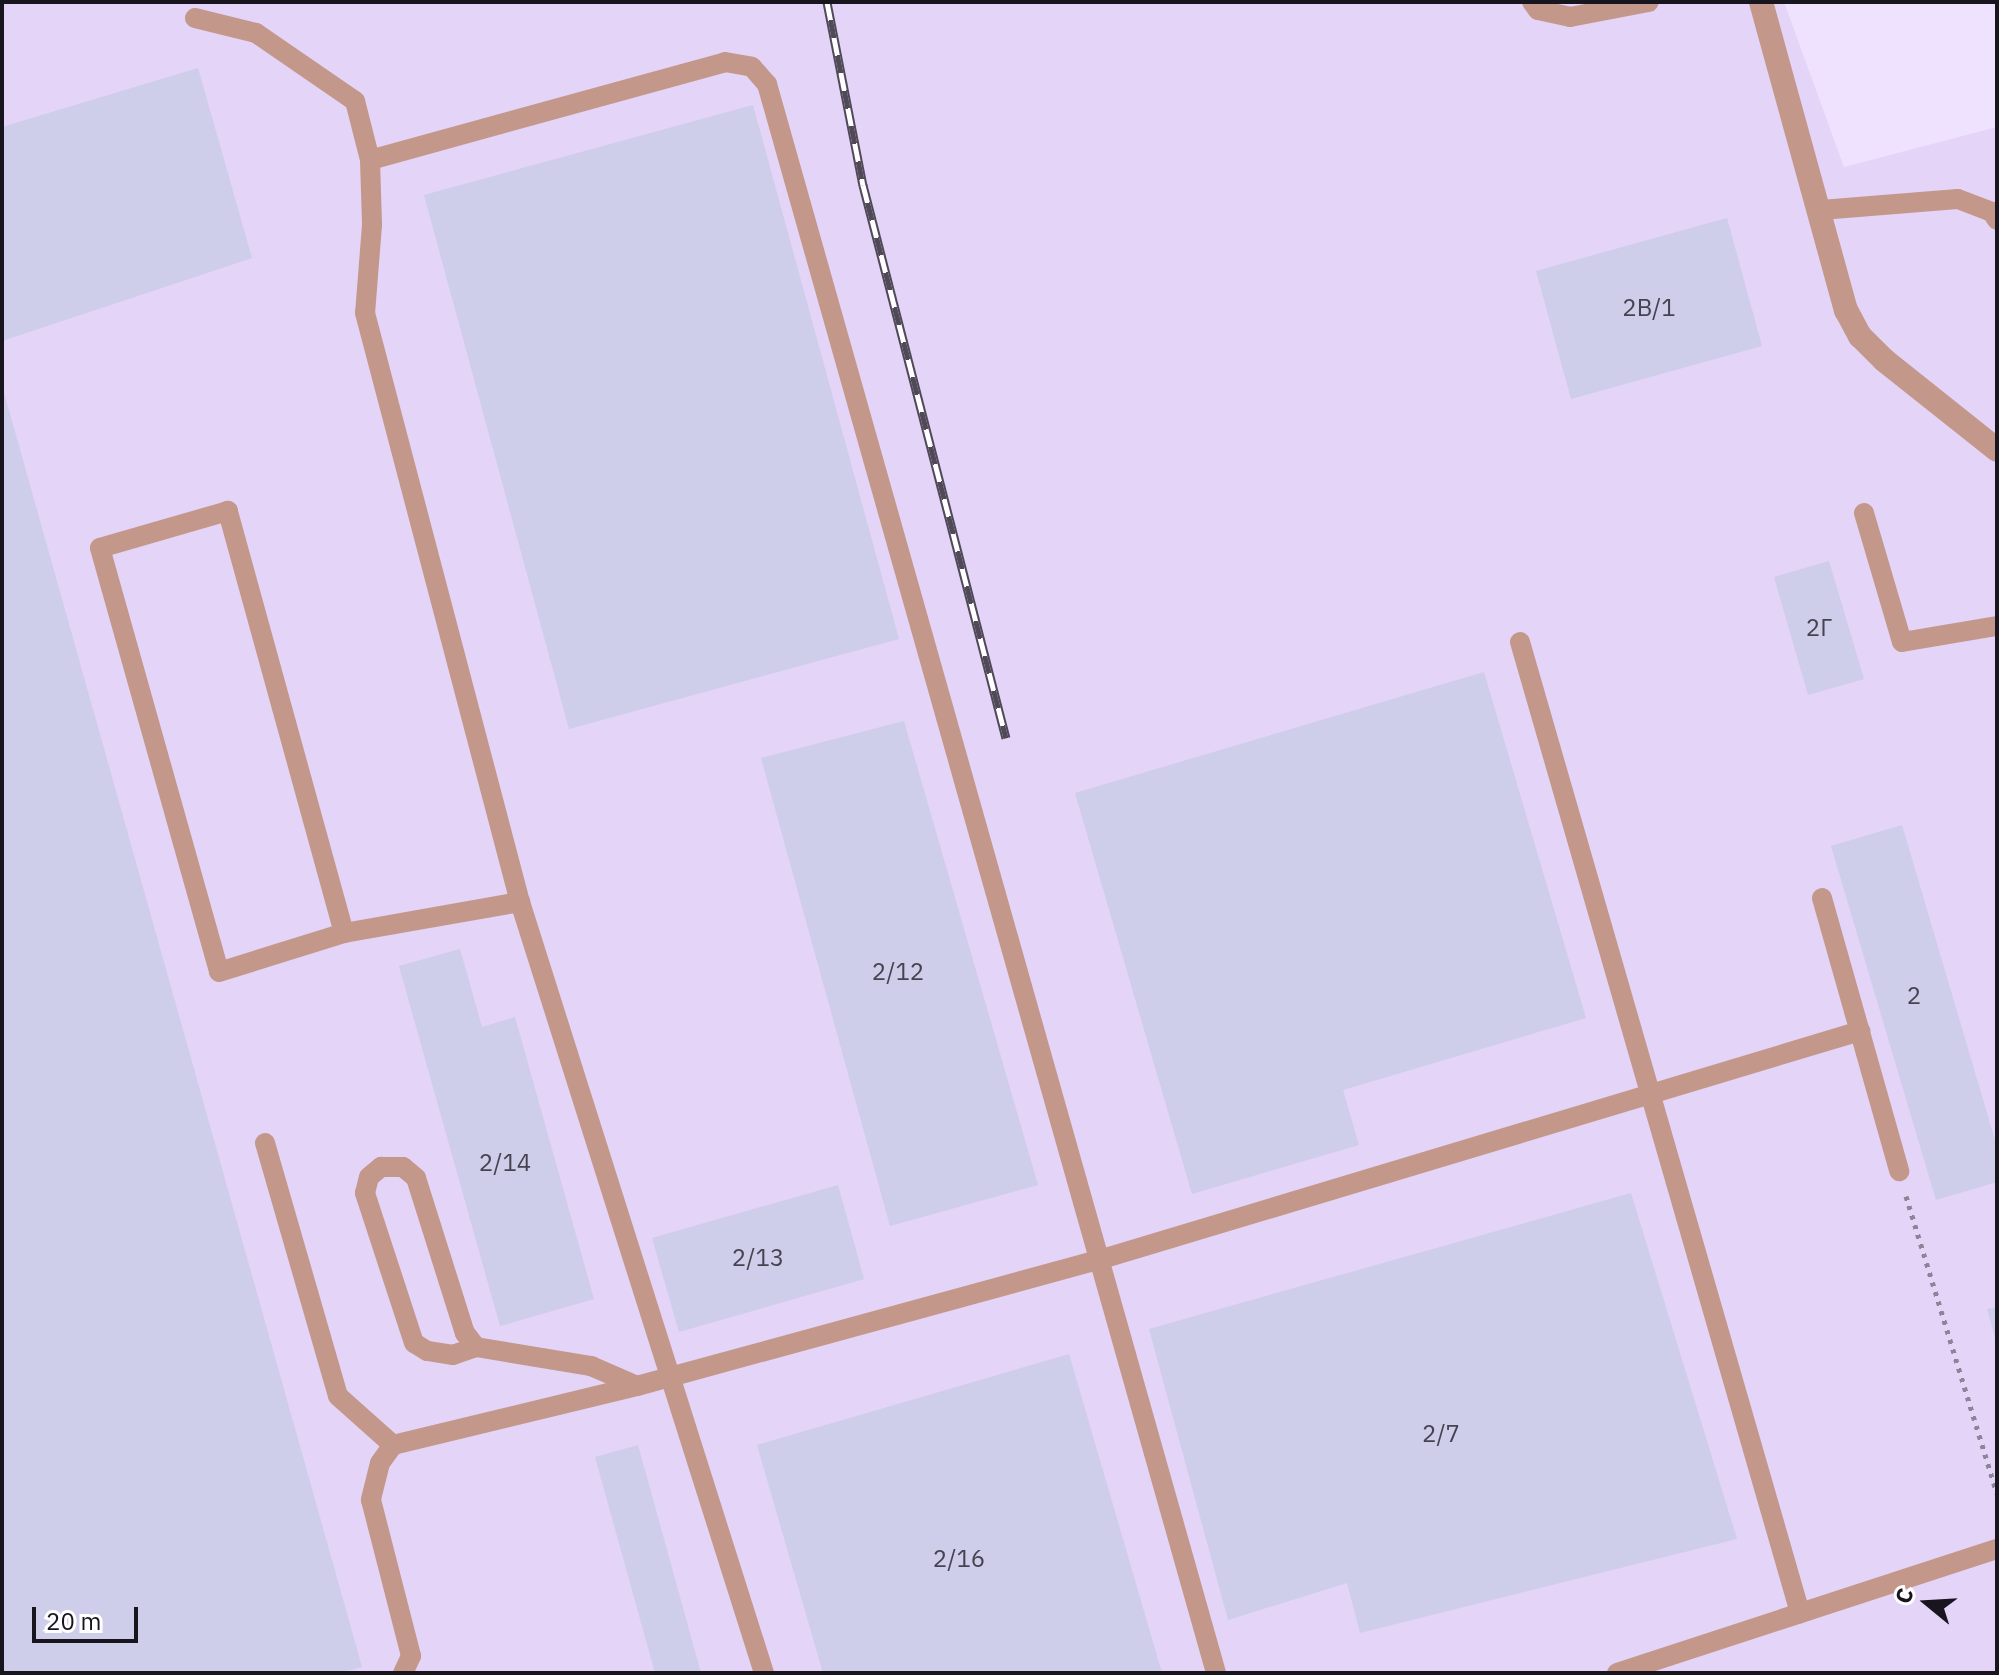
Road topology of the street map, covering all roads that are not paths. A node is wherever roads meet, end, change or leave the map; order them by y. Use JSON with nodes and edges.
{"nodes":[{"id":1,"x":1532,"y":2,"type":"edge"},
{"id":2,"x":1649,"y":2,"type":"edge"},
{"id":3,"x":1761,"y":2,"type":"edge"},
{"id":4,"x":195,"y":18,"type":"dead end"},
{"id":5,"x":370,"y":160,"type":"junction"},
{"id":6,"x":1821,"y":210,"type":"junction"},
{"id":7,"x":1995,"y":214,"type":"edge"},
{"id":8,"x":1997,"y":450,"type":"edge"},
{"id":9,"x":1864,"y":513,"type":"dead end"},
{"id":10,"x":1997,"y":626,"type":"edge"},
{"id":11,"x":1520,"y":642,"type":"dead end"},
{"id":12,"x":1822,"y":898,"type":"dead end"},
{"id":13,"x":520,"y":902,"type":"junction"},
{"id":14,"x":344,"y":933,"type":"junction"},
{"id":15,"x":1860,"y":1031,"type":"junction"},
{"id":16,"x":1652,"y":1093,"type":"junction"},
{"id":17,"x":265,"y":1143,"type":"dead end"},
{"id":18,"x":1899,"y":1171,"type":"road end"},
{"id":19,"x":1102,"y":1259,"type":"junction"},
{"id":20,"x":476,"y":1347,"type":"junction"},
{"id":21,"x":669,"y":1375,"type":"junction"},
{"id":22,"x":637,"y":1386,"type":"junction"},
{"id":23,"x":393,"y":1445,"type":"junction"},
{"id":24,"x":1997,"y":1549,"type":"edge"},
{"id":25,"x":1800,"y":1613,"type":"junction"},
{"id":26,"x":403,"y":1673,"type":"edge"},
{"id":27,"x":764,"y":1673,"type":"edge"},
{"id":28,"x":1216,"y":1673,"type":"edge"},
{"id":29,"x":1617,"y":1673,"type":"edge"}],
"edges":[{"from":1,"to":2,"type":"lane"},
{"from":3,"to":6,"type":"street"},
{"from":4,"to":5,"type":"lane"},
{"from":5,"to":13,"type":"lane"},
{"from":5,"to":19,"type":"lane"},
{"from":6,"to":7,"type":"lane"},
{"from":6,"to":8,"type":"street"},
{"from":9,"to":10,"type":"lane"},
{"from":11,"to":16,"type":"lane"},
{"from":12,"to":15,"type":"lane"},
{"from":13,"to":14,"type":"lane"},
{"from":13,"to":21,"type":"lane"},
{"from":14,"to":14,"type":"lane"},
{"from":15,"to":16,"type":"lane"},
{"from":15,"to":18,"type":"lane"},
{"from":16,"to":19,"type":"lane"},
{"from":16,"to":25,"type":"lane"},
{"from":17,"to":23,"type":"lane"},
{"from":19,"to":21,"type":"lane"},
{"from":19,"to":28,"type":"lane"},
{"from":20,"to":20,"type":"lane"},
{"from":20,"to":22,"type":"lane"},
{"from":21,"to":22,"type":"lane"},
{"from":21,"to":27,"type":"lane"},
{"from":22,"to":23,"type":"lane"},
{"from":23,"to":26,"type":"lane"},
{"from":24,"to":25,"type":"lane"},
{"from":25,"to":29,"type":"lane"}]}
